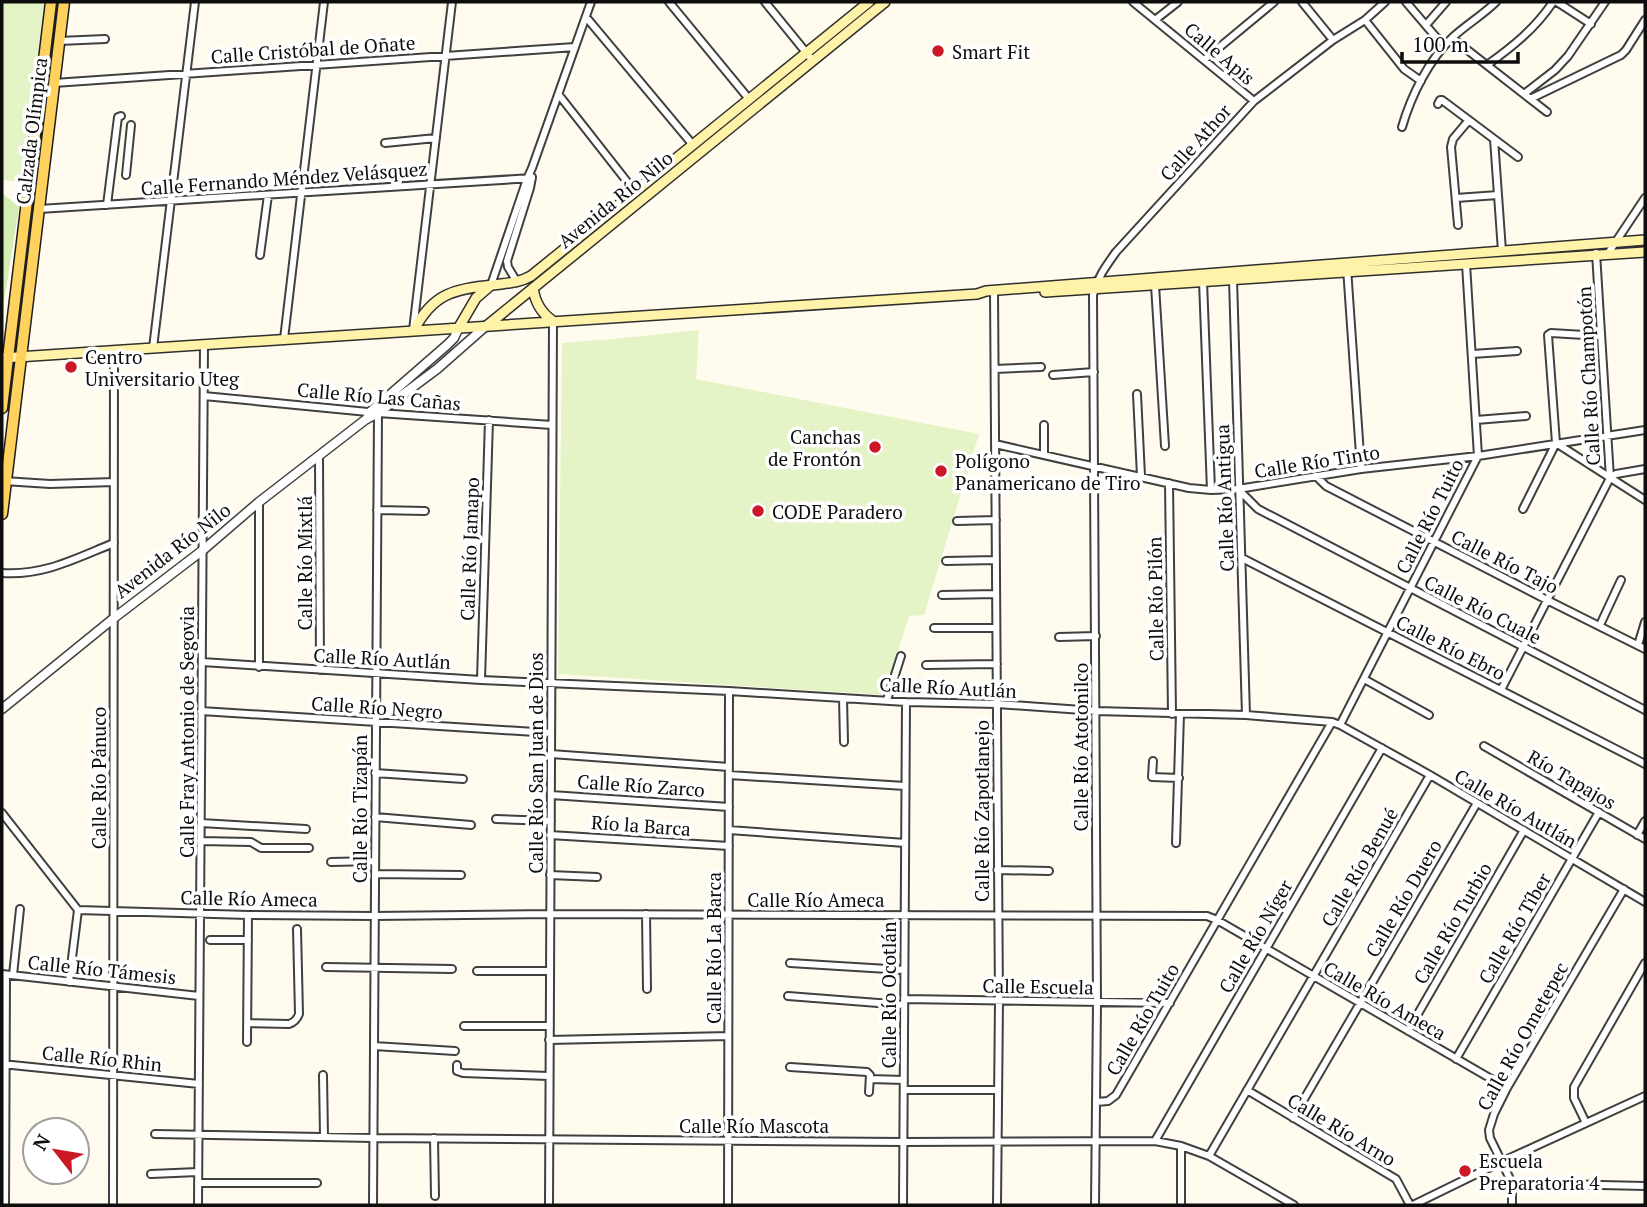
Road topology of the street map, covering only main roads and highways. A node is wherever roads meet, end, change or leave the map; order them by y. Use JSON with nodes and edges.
{"nodes":[{"id":1,"x":51,"y":2,"type":"edge"},
{"id":2,"x":64,"y":2,"type":"edge"},
{"id":3,"x":885,"y":2,"type":"edge"},
{"id":4,"x":864,"y":3,"type":"edge"},
{"id":5,"x":809,"y":56,"type":"junction"},
{"id":6,"x":724,"y":126,"type":"junction"},
{"id":7,"x":638,"y":196,"type":"junction"},
{"id":8,"x":1645,"y":240,"type":"edge"},
{"id":9,"x":1645,"y":252,"type":"edge"},
{"id":10,"x":1346,"y":267,"type":"junction"},
{"id":11,"x":491,"y":285,"type":"junction"},
{"id":12,"x":1096,"y":285,"type":"junction"},
{"id":13,"x":533,"y":288,"type":"junction"},
{"id":14,"x":553,"y":321,"type":"junction"},
{"id":15,"x":487,"y":325,"type":"junction"},
{"id":16,"x":459,"y":327,"type":"junction"},
{"id":17,"x":413,"y":330,"type":"junction"},
{"id":18,"x":21,"y":357,"type":"junction"},
{"id":19,"x":5,"y":358,"type":"edge"},
{"id":20,"x":2,"y":408,"type":"edge"},
{"id":21,"x":5,"y":461,"type":"edge"},
{"id":22,"x":4,"y":481,"type":"edge"},
{"id":23,"x":2,"y":514,"type":"edge"}],
"edges":[{"from":1,"to":19,"type":"main road","name":"Calzada Olímpica"},
{"from":2,"to":18,"type":"main road","name":"Calzada Olímpica"},
{"from":3,"to":5,"type":"main road","name":"Avenida Río Nilo"},
{"from":4,"to":5,"type":"main road","name":"Avenida Río Nilo"},
{"from":5,"to":6,"type":"main road","name":"Avenida Río Nilo"},
{"from":5,"to":6,"type":"main road","name":"Avenida Río Nilo"},
{"from":6,"to":7,"type":"main road","name":"Avenida Río Nilo"},
{"from":6,"to":7,"type":"main road","name":"Avenida Río Nilo"},
{"from":7,"to":11,"type":"main road","name":"Avenida Río Nilo"},
{"from":7,"to":13,"type":"main road","name":"Avenida Río Nilo"},
{"from":8,"to":10,"type":"main road"},
{"from":9,"to":10,"type":"main road"},
{"from":10,"to":12,"type":"main road"},
{"from":10,"to":12,"type":"main road"},
{"from":11,"to":16,"type":"main road","name":"Avenida Río Nilo"},
{"from":11,"to":17,"type":"main road"},
{"from":12,"to":14,"type":"main road"},
{"from":13,"to":14,"type":"main road"},
{"from":13,"to":15,"type":"main road","name":"Avenida Río Nilo"},
{"from":14,"to":15,"type":"main road"},
{"from":15,"to":16,"type":"main road"},
{"from":16,"to":17,"type":"main road"},
{"from":17,"to":18,"type":"main road"},
{"from":18,"to":19,"type":"main road"},
{"from":18,"to":21,"type":"main road","name":"Calzada Olímpica"},
{"from":19,"to":20,"type":"main road","name":"Calzada Olímpica"},
{"from":21,"to":22,"type":"main road","name":"Calzada Olímpica"},
{"from":22,"to":23,"type":"main road","name":"Calzada Olímpica"}]}
